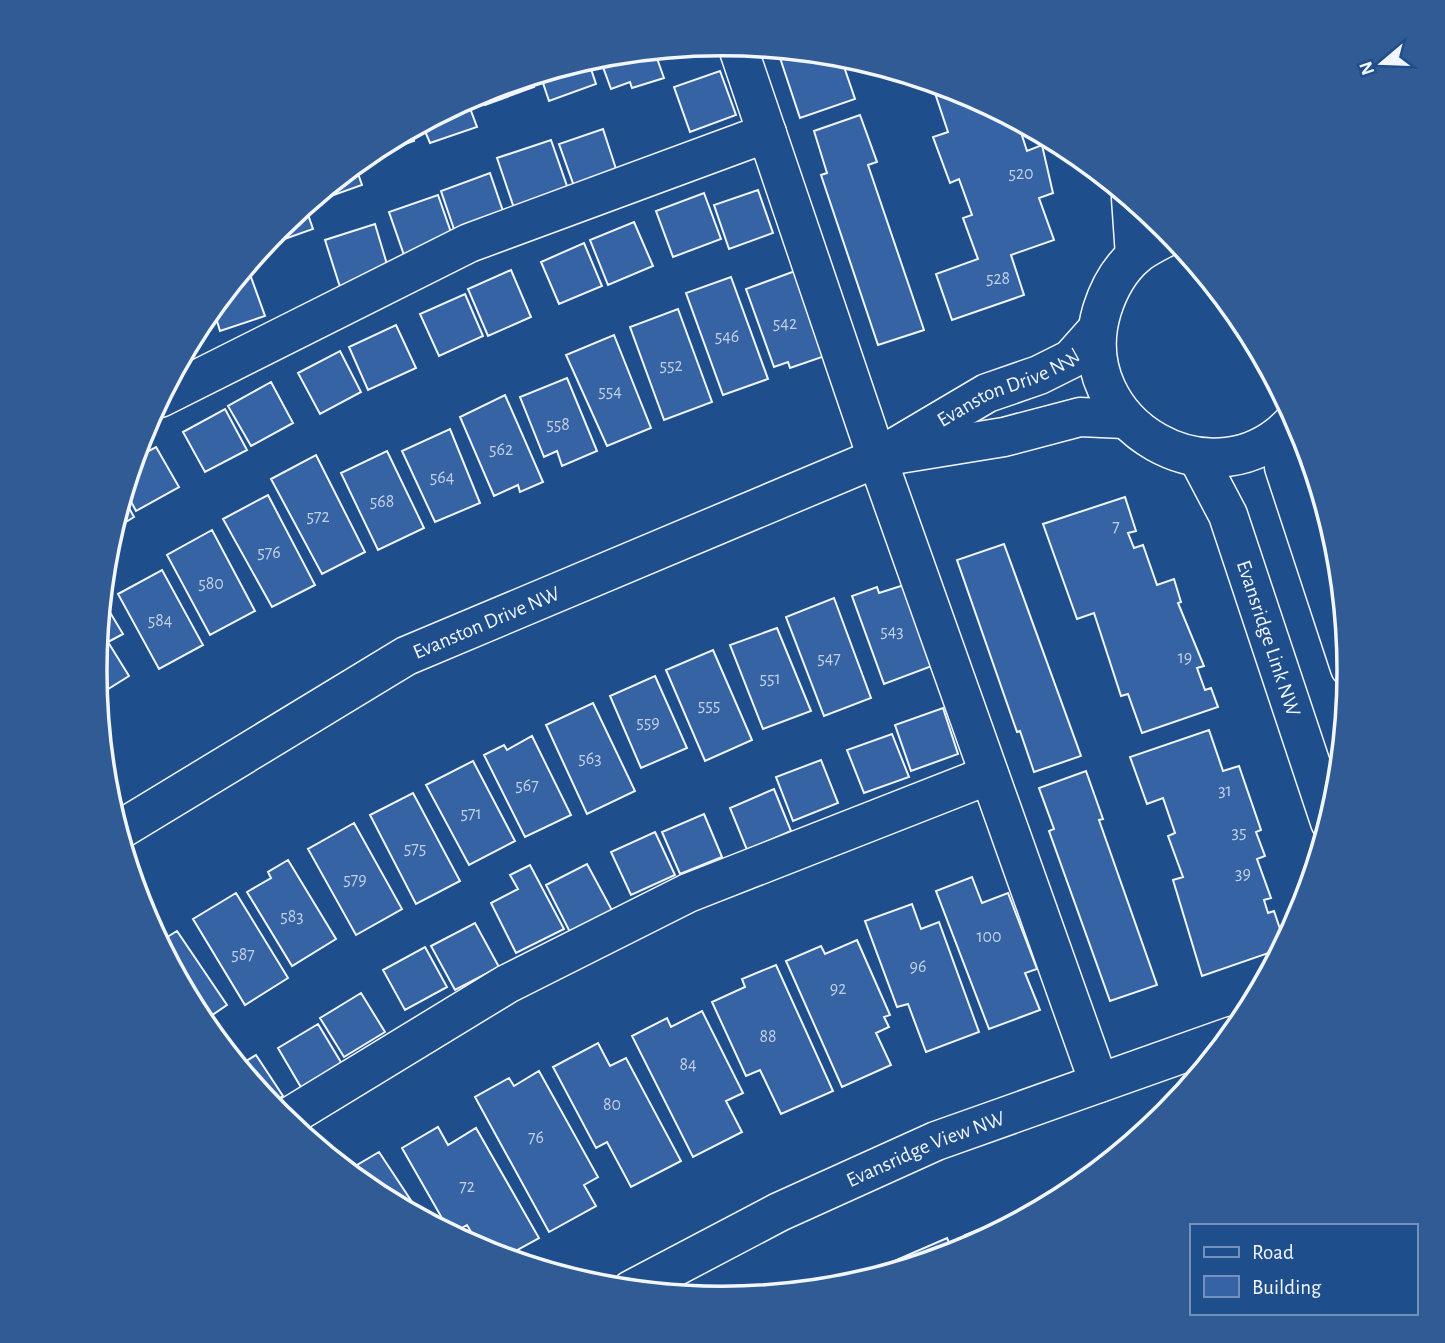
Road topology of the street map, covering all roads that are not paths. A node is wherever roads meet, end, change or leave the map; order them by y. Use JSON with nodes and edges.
{"nodes":[{"id":1,"x":741,"y":56,"type":"edge"},
{"id":2,"x":767,"y":133,"type":"junction"},
{"id":3,"x":1132,"y":213,"type":"edge"},
{"id":4,"x":1162,"y":240,"type":"edge"},
{"id":5,"x":1135,"y":256,"type":"junction"},
{"id":6,"x":1096,"y":331,"type":"junction"},
{"id":7,"x":174,"y":391,"type":"edge"},
{"id":8,"x":1125,"y":419,"type":"junction"},
{"id":9,"x":1287,"y":428,"type":"edge"},
{"id":10,"x":1289,"y":430,"type":"edge"},
{"id":11,"x":877,"y":458,"type":"junction"},
{"id":12,"x":1198,"y":458,"type":"junction"},
{"id":13,"x":1337,"y":627,"type":"edge"},
{"id":14,"x":989,"y":775,"type":"junction"},
{"id":15,"x":1324,"y":803,"type":"edge"},
{"id":16,"x":127,"y":826,"type":"edge"},
{"id":17,"x":1214,"y":1041,"type":"edge"},
{"id":18,"x":1099,"y":1083,"type":"junction"},
{"id":19,"x":294,"y":1114,"type":"edge"},
{"id":20,"x":646,"y":1282,"type":"edge"}],
"edges":[{"from":1,"to":2,"type":"street"},
{"from":2,"to":7,"type":"street"},
{"from":2,"to":11,"type":"street"},
{"from":3,"to":5,"type":"street"},
{"from":4,"to":5,"type":"street"},
{"from":5,"to":6,"type":"street"},
{"from":6,"to":8,"type":"street"},
{"from":6,"to":11,"type":"street","name":"Evanston Drive NW"},
{"from":8,"to":11,"type":"street","name":"Evanston Drive NW"},
{"from":8,"to":12,"type":"street"},
{"from":9,"to":12,"type":"street"},
{"from":10,"to":13,"type":"street"},
{"from":11,"to":14,"type":"street"},
{"from":11,"to":16,"type":"street","name":"Evanston Drive NW"},
{"from":12,"to":15,"type":"street","name":"Evansridge Link NW"},
{"from":14,"to":18,"type":"street"},
{"from":14,"to":19,"type":"street"},
{"from":17,"to":18,"type":"street","name":"Evansridge View NW"},
{"from":18,"to":20,"type":"street","name":"Evansridge View NW"}]}
